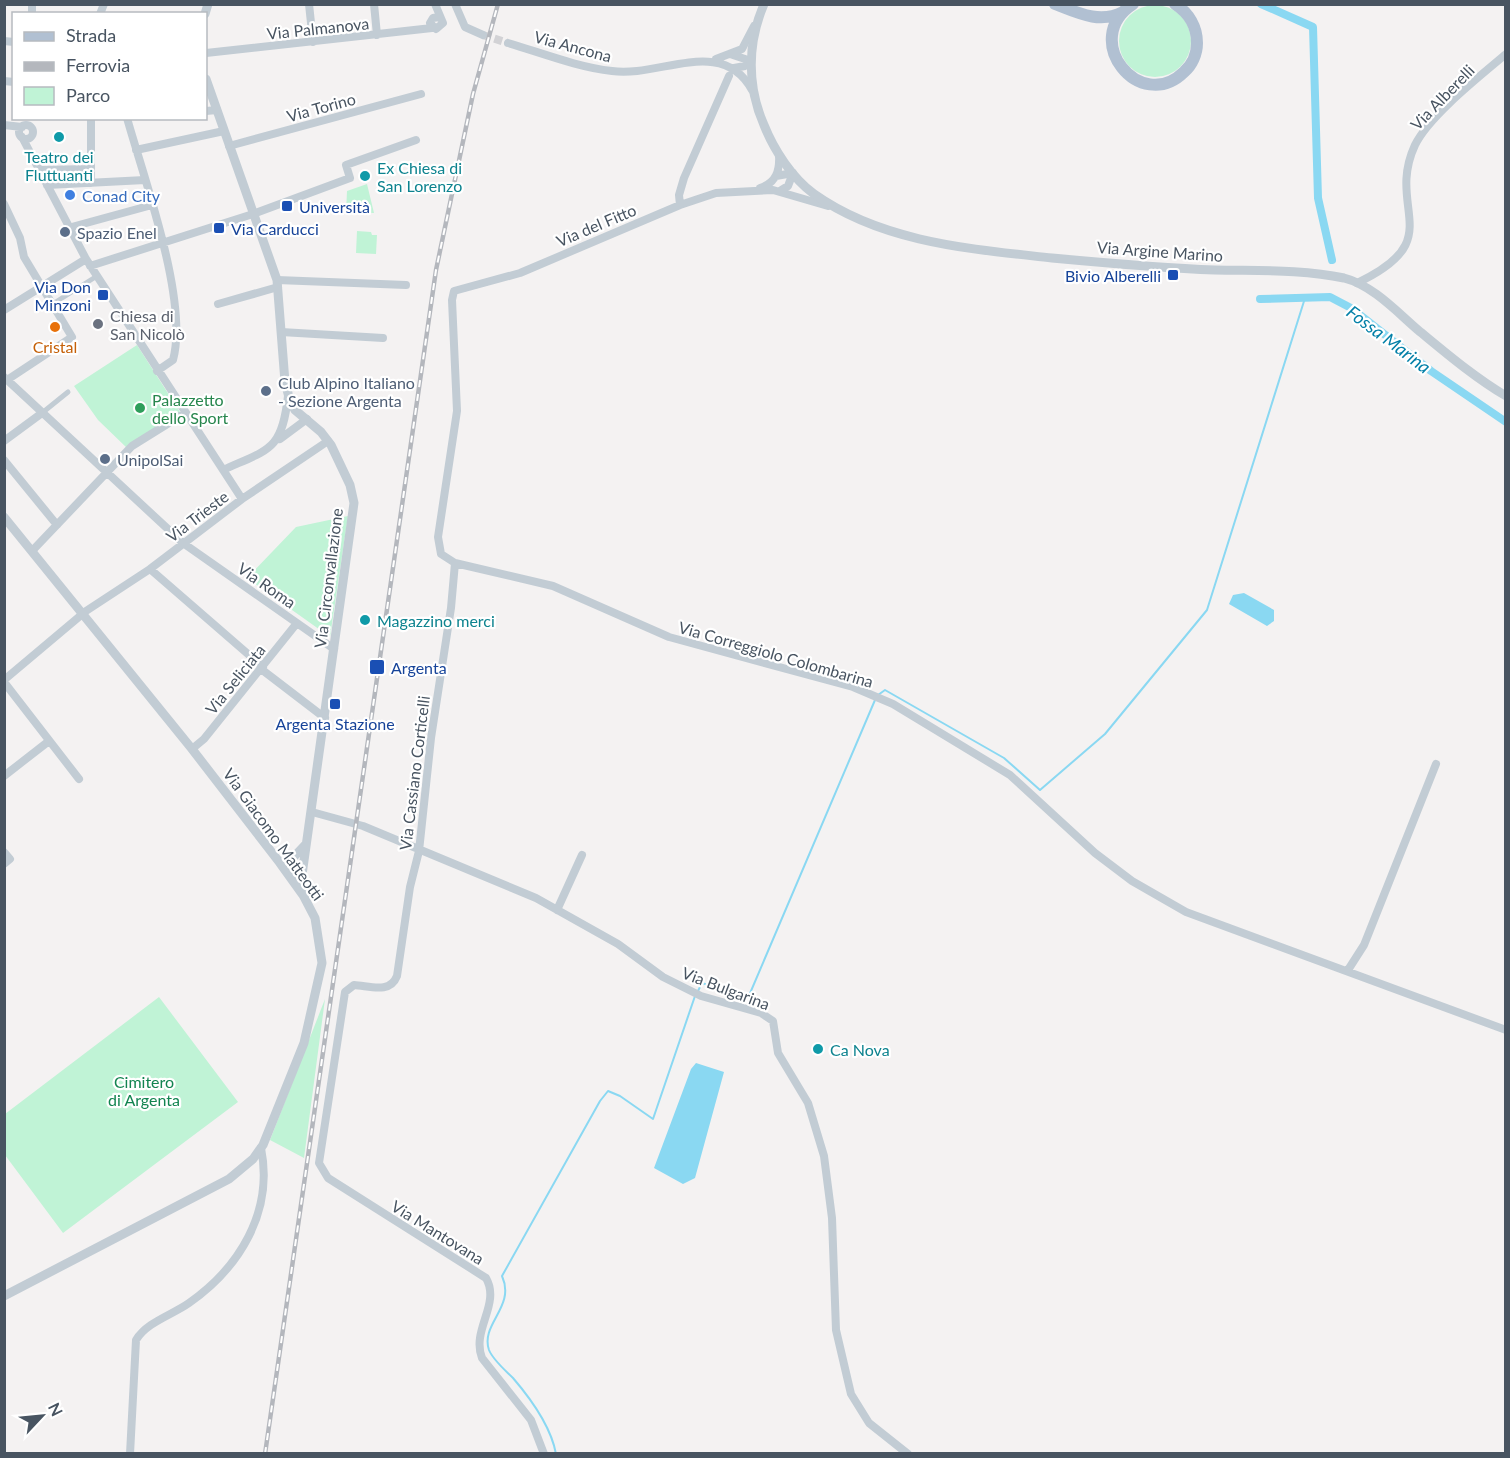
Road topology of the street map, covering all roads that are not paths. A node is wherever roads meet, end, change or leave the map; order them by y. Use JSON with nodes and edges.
{"nodes":[{"id":1,"x":309,"y":4,"type":"edge"},
{"id":2,"x":374,"y":4,"type":"edge"},
{"id":3,"x":434,"y":4,"type":"edge"},
{"id":4,"x":455,"y":4,"type":"edge"},
{"id":5,"x":764,"y":4,"type":"edge"},
{"id":6,"x":1056,"y":4,"type":"edge"},
{"id":7,"x":1130,"y":7,"type":"edge"},
{"id":8,"x":1180,"y":7,"type":"edge"},
{"id":9,"x":1077,"y":13,"type":"junction"},
{"id":10,"x":757,"y":21,"type":"junction"},
{"id":11,"x":377,"y":35,"type":"junction"},
{"id":12,"x":483,"y":35,"type":"tunnel mouth"},
{"id":13,"x":1112,"y":41,"type":"junction"},
{"id":14,"x":313,"y":42,"type":"junction"},
{"id":15,"x":508,"y":43,"type":"tunnel mouth"},
{"id":16,"x":207,"y":53,"type":"edge"},
{"id":17,"x":1506,"y":54,"type":"edge"},
{"id":18,"x":732,"y":55,"type":"junction"},
{"id":19,"x":751,"y":61,"type":"junction"},
{"id":20,"x":703,"y":62,"type":"junction"},
{"id":21,"x":733,"y":68,"type":"junction"},
{"id":22,"x":729,"y":76,"type":"dead end"},
{"id":23,"x":207,"y":82,"type":"edge"},
{"id":24,"x":421,"y":94,"type":"dead end"},
{"id":25,"x":754,"y":94,"type":"junction"},
{"id":26,"x":217,"y":110,"type":"junction"},
{"id":27,"x":207,"y":111,"type":"edge"},
{"id":28,"x":91,"y":120,"type":"edge"},
{"id":29,"x":128,"y":120,"type":"edge"},
{"id":30,"x":4,"y":126,"type":"edge"},
{"id":31,"x":24,"y":129,"type":"edge"},
{"id":32,"x":224,"y":131,"type":"junction"},
{"id":33,"x":416,"y":140,"type":"dead end"},
{"id":34,"x":229,"y":146,"type":"junction"},
{"id":35,"x":136,"y":150,"type":"junction"},
{"id":36,"x":779,"y":154,"type":"junction"},
{"id":37,"x":91,"y":169,"type":"junction"},
{"id":38,"x":40,"y":170,"type":"junction"},
{"id":39,"x":793,"y":173,"type":"junction"},
{"id":40,"x":776,"y":176,"type":"junction"},
{"id":41,"x":145,"y":180,"type":"junction"},
{"id":42,"x":91,"y":183,"type":"junction"},
{"id":43,"x":47,"y":185,"type":"junction"},
{"id":44,"x":756,"y":189,"type":"junction"},
{"id":45,"x":780,"y":191,"type":"junction"},
{"id":46,"x":4,"y":204,"type":"edge"},
{"id":47,"x":152,"y":205,"type":"junction"},
{"id":48,"x":680,"y":205,"type":"junction"},
{"id":49,"x":844,"y":212,"type":"junction"},
{"id":50,"x":253,"y":214,"type":"junction"},
{"id":51,"x":68,"y":228,"type":"junction"},
{"id":52,"x":162,"y":243,"type":"junction"},
{"id":53,"x":88,"y":263,"type":"junction"},
{"id":54,"x":97,"y":276,"type":"junction"},
{"id":55,"x":277,"y":283,"type":"junction"},
{"id":56,"x":1357,"y":283,"type":"junction"},
{"id":57,"x":406,"y":285,"type":"dead end"},
{"id":58,"x":40,"y":288,"type":"junction"},
{"id":59,"x":218,"y":304,"type":"dead end"},
{"id":60,"x":51,"y":305,"type":"junction"},
{"id":61,"x":4,"y":310,"type":"edge"},
{"id":62,"x":281,"y":332,"type":"junction"},
{"id":63,"x":383,"y":338,"type":"dead end"},
{"id":64,"x":159,"y":373,"type":"junction"},
{"id":65,"x":5,"y":378,"type":"edge"},
{"id":66,"x":68,"y":392,"type":"dead end"},
{"id":67,"x":288,"y":394,"type":"junction"},
{"id":68,"x":1506,"y":396,"type":"edge"},
{"id":69,"x":42,"y":413,"type":"junction"},
{"id":70,"x":185,"y":413,"type":"junction"},
{"id":71,"x":307,"y":419,"type":"junction"},
{"id":72,"x":4,"y":441,"type":"edge"},
{"id":73,"x":276,"y":441,"type":"junction"},
{"id":74,"x":328,"y":441,"type":"junction"},
{"id":75,"x":4,"y":459,"type":"edge"},
{"id":76,"x":223,"y":470,"type":"junction"},
{"id":77,"x":106,"y":473,"type":"junction"},
{"id":78,"x":242,"y":499,"type":"junction"},
{"id":79,"x":4,"y":517,"type":"edge"},
{"id":80,"x":57,"y":525,"type":"junction"},
{"id":81,"x":183,"y":543,"type":"junction"},
{"id":82,"x":32,"y":551,"type":"junction"},
{"id":83,"x":455,"y":563,"type":"junction"},
{"id":84,"x":150,"y":569,"type":"junction"},
{"id":85,"x":83,"y":614,"type":"junction"},
{"id":86,"x":297,"y":623,"type":"junction"},
{"id":87,"x":334,"y":649,"type":"junction"},
{"id":88,"x":262,"y":668,"type":"junction"},
{"id":89,"x":5,"y":680,"type":"edge"},
{"id":90,"x":325,"y":718,"type":"junction"},
{"id":91,"x":49,"y":741,"type":"junction"},
{"id":92,"x":192,"y":749,"type":"junction"},
{"id":93,"x":1436,"y":764,"type":"dead end"},
{"id":94,"x":4,"y":776,"type":"edge"},
{"id":95,"x":79,"y":779,"type":"dead end"},
{"id":96,"x":312,"y":812,"type":"junction"},
{"id":97,"x":310,"y":827,"type":"junction"},
{"id":98,"x":419,"y":851,"type":"junction"},
{"id":99,"x":4,"y":852,"type":"edge"},
{"id":100,"x":582,"y":855,"type":"dead end"},
{"id":101,"x":280,"y":862,"type":"junction"},
{"id":102,"x":4,"y":864,"type":"edge"},
{"id":103,"x":303,"y":895,"type":"junction"},
{"id":104,"x":557,"y":910,"type":"junction"},
{"id":105,"x":1348,"y":970,"type":"junction"},
{"id":106,"x":1506,"y":1030,"type":"edge"},
{"id":107,"x":261,"y":1148,"type":"junction"},
{"id":108,"x":328,"y":1178,"type":"joint"},
{"id":109,"x":4,"y":1296,"type":"edge"},
{"id":110,"x":130,"y":1454,"type":"edge"},
{"id":111,"x":544,"y":1454,"type":"edge"},
{"id":112,"x":908,"y":1454,"type":"edge"}],
"edges":[{"from":1,"to":14,"type":"street"},
{"from":2,"to":11,"type":"street"},
{"from":3,"to":11,"type":"street","name":"Via Palmanova"},
{"from":4,"to":12,"type":"street"},
{"from":5,"to":10,"type":"street"},
{"from":6,"to":9,"type":"main road"},
{"from":7,"to":9,"type":"main road"},
{"from":7,"to":13,"type":"main road"},
{"from":8,"to":13,"type":"main road"},
{"from":9,"to":13,"type":"main road"},
{"from":10,"to":18,"type":"street"},
{"from":10,"to":19,"type":"street"},
{"from":11,"to":14,"type":"street","name":"Via Palmanova"},
{"from":14,"to":16,"type":"street","name":"Via Palmanova"},
{"from":15,"to":20,"type":"street","name":"Via Ancona"},
{"from":17,"to":56,"type":"street","name":"Via Alberelli"},
{"from":18,"to":19,"type":"street"},
{"from":18,"to":20,"type":"street","name":"Via Ancona"},
{"from":19,"to":21,"type":"street"},
{"from":19,"to":25,"type":"street"},
{"from":20,"to":21,"type":"street","name":"Via Ancona"},
{"from":21,"to":25,"type":"street"},
{"from":22,"to":48,"type":"street"},
{"from":23,"to":26,"type":"street","name":"Via Circonvallazione"},
{"from":24,"to":34,"type":"street","name":"Via Torino"},
{"from":25,"to":36,"type":"street"},
{"from":26,"to":27,"type":"street"},
{"from":26,"to":32,"type":"street","name":"Via Circonvallazione"},
{"from":28,"to":37,"type":"street"},
{"from":29,"to":35,"type":"street"},
{"from":30,"to":31,"type":"street"},
{"from":31,"to":38,"type":"street"},
{"from":31,"to":38,"type":"street"},
{"from":32,"to":34,"type":"street","name":"Via Circonvallazione"},
{"from":32,"to":35,"type":"street"},
{"from":33,"to":50,"type":"street"},
{"from":34,"to":50,"type":"street","name":"Via Circonvallazione"},
{"from":35,"to":41,"type":"street"},
{"from":36,"to":39,"type":"street"},
{"from":36,"to":40,"type":"street"},
{"from":37,"to":38,"type":"street"},
{"from":37,"to":42,"type":"street"},
{"from":38,"to":43,"type":"street"},
{"from":39,"to":40,"type":"street","name":"Via del Fitto"},
{"from":39,"to":45,"type":"street"},
{"from":39,"to":49,"type":"street","name":"Via Argine Marino"},
{"from":40,"to":44,"type":"street","name":"Via del Fitto"},
{"from":41,"to":42,"type":"street"},
{"from":41,"to":47,"type":"street"},
{"from":42,"to":43,"type":"street"},
{"from":43,"to":51,"type":"street"},
{"from":44,"to":45,"type":"street","name":"Via del Fitto"},
{"from":44,"to":48,"type":"street","name":"Via del Fitto"},
{"from":45,"to":49,"type":"street","name":"Via del Fitto"},
{"from":46,"to":58,"type":"street"},
{"from":47,"to":51,"type":"street"},
{"from":47,"to":52,"type":"street"},
{"from":48,"to":83,"type":"street","name":"Via del Fitto"},
{"from":49,"to":56,"type":"street","name":"Via Argine Marino"},
{"from":50,"to":52,"type":"street"},
{"from":50,"to":55,"type":"street","name":"Via Circonvallazione"},
{"from":51,"to":53,"type":"street"},
{"from":52,"to":53,"type":"street"},
{"from":52,"to":64,"type":"street"},
{"from":53,"to":54,"type":"street"},
{"from":53,"to":58,"type":"street"},
{"from":54,"to":60,"type":"street"},
{"from":54,"to":64,"type":"street"},
{"from":55,"to":57,"type":"street"},
{"from":55,"to":59,"type":"street"},
{"from":55,"to":62,"type":"street","name":"Via Circonvallazione"},
{"from":56,"to":68,"type":"street","name":"Via Argine Marino"},
{"from":58,"to":60,"type":"street"},
{"from":58,"to":61,"type":"street"},
{"from":60,"to":65,"type":"street"},
{"from":62,"to":63,"type":"street"},
{"from":62,"to":67,"type":"street","name":"Via Circonvallazione"},
{"from":64,"to":70,"type":"street"},
{"from":65,"to":69,"type":"street","name":"Via Roma"},
{"from":66,"to":69,"type":"street"},
{"from":67,"to":71,"type":"street","name":"Via Circonvallazione"},
{"from":67,"to":73,"type":"street"},
{"from":69,"to":72,"type":"street"},
{"from":69,"to":77,"type":"street","name":"Via Roma"},
{"from":70,"to":76,"type":"street"},
{"from":70,"to":77,"type":"street"},
{"from":71,"to":73,"type":"street"},
{"from":71,"to":74,"type":"street","name":"Via Circonvallazione"},
{"from":73,"to":76,"type":"street"},
{"from":74,"to":78,"type":"street","name":"Via Trieste"},
{"from":74,"to":87,"type":"street","name":"Via Circonvallazione"},
{"from":75,"to":80,"type":"street"},
{"from":76,"to":78,"type":"street"},
{"from":77,"to":80,"type":"street"},
{"from":77,"to":81,"type":"street","name":"Via Roma"},
{"from":78,"to":81,"type":"street","name":"Via Trieste"},
{"from":79,"to":82,"type":"street","name":"Via Giacomo Matteotti"},
{"from":80,"to":82,"type":"street"},
{"from":81,"to":84,"type":"street","name":"Via Trieste"},
{"from":81,"to":86,"type":"street","name":"Via Roma"},
{"from":82,"to":85,"type":"street","name":"Via Giacomo Matteotti"},
{"from":83,"to":98,"type":"street","name":"Via Cassiano Corticelli"},
{"from":83,"to":105,"type":"street","name":"Via Correggiolo Colombarina"},
{"from":84,"to":85,"type":"street","name":"Via Trieste"},
{"from":84,"to":88,"type":"street"},
{"from":85,"to":89,"type":"street","name":"Via Trieste"},
{"from":85,"to":92,"type":"street","name":"Via Giacomo Matteotti"},
{"from":86,"to":87,"type":"street","name":"Via Roma"},
{"from":86,"to":88,"type":"street","name":"Via Seliciata"},
{"from":87,"to":90,"type":"street","name":"Via Circonvallazione"},
{"from":88,"to":90,"type":"street"},
{"from":88,"to":92,"type":"street","name":"Via Seliciata"},
{"from":89,"to":91,"type":"street"},
{"from":90,"to":96,"type":"street","name":"Via Circonvallazione"},
{"from":91,"to":94,"type":"street"},
{"from":91,"to":95,"type":"street"},
{"from":92,"to":101,"type":"street","name":"Via Giacomo Matteotti"},
{"from":93,"to":105,"type":"street"},
{"from":96,"to":97,"type":"street","name":"Via Circonvallazione"},
{"from":96,"to":98,"type":"street","name":"Via Bulgarina"},
{"from":97,"to":101,"type":"street","name":"Via Circonvallazione"},
{"from":97,"to":103,"type":"street","name":"Via Circonvallazione"},
{"from":98,"to":104,"type":"street","name":"Via Bulgarina"},
{"from":98,"to":108,"type":"street","name":"Via Cassiano Corticelli"},
{"from":99,"to":102,"type":"street"},
{"from":100,"to":104,"type":"street"},
{"from":101,"to":103,"type":"street","name":"Via Giacomo Matteotti"},
{"from":103,"to":107,"type":"street","name":"Via Giacomo Matteotti"},
{"from":104,"to":112,"type":"street","name":"Via Bulgarina"},
{"from":105,"to":106,"type":"street","name":"Via Correggiolo Colombarina"},
{"from":107,"to":109,"type":"street","name":"Via Giacomo Matteotti"},
{"from":107,"to":110,"type":"street"},
{"from":108,"to":111,"type":"street","name":"Via Mantovana"}]}
